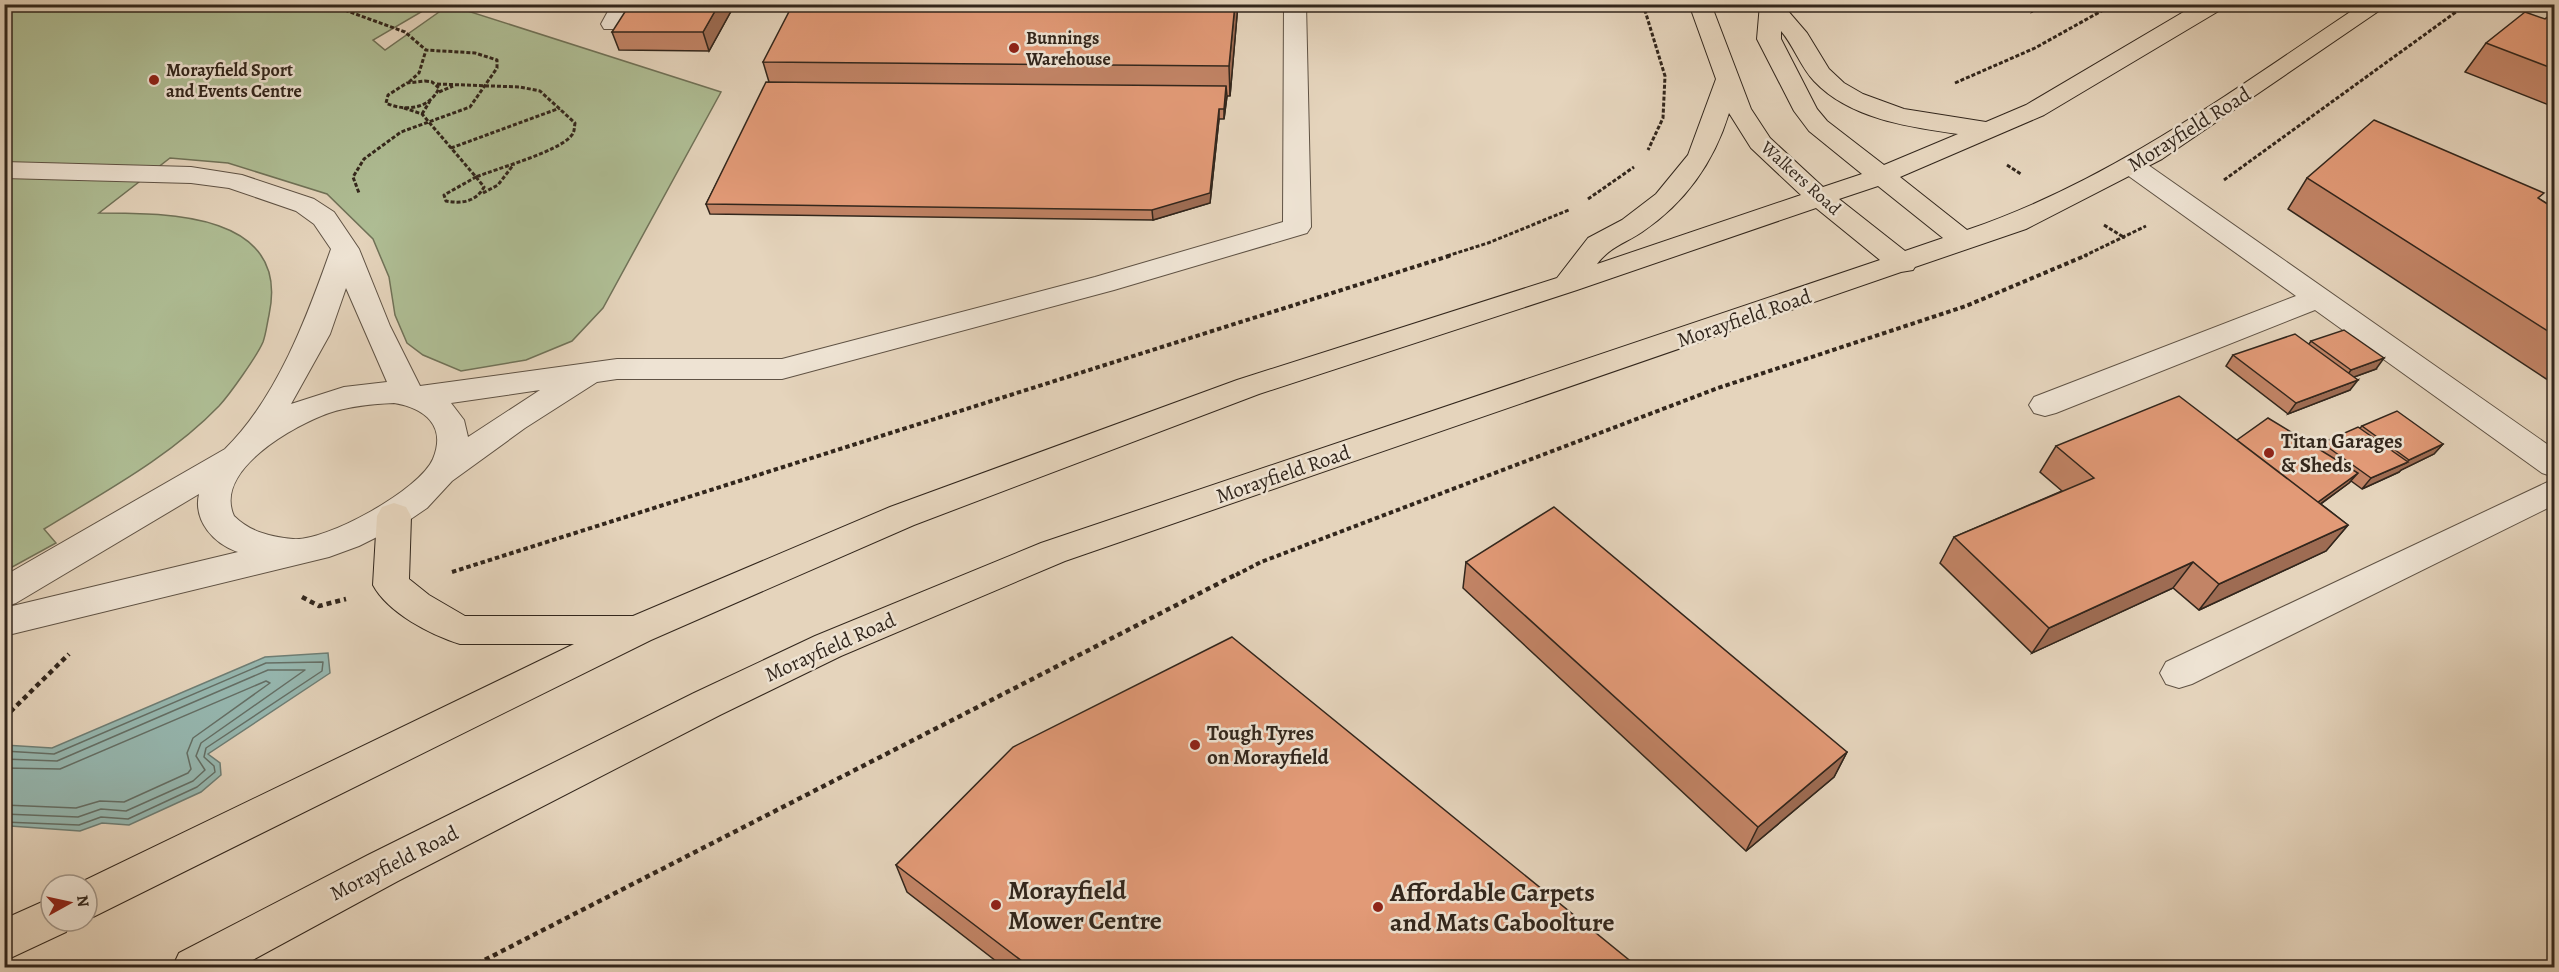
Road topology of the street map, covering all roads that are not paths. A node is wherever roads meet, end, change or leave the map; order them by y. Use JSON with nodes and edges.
{"nodes":[{"id":1,"x":624,"y":4,"type":"edge"},
{"id":2,"x":1295,"y":4,"type":"edge"},
{"id":3,"x":1700,"y":4,"type":"edge"},
{"id":4,"x":2214,"y":4,"type":"edge"},
{"id":5,"x":2378,"y":4,"type":"edge"},
{"id":6,"x":1771,"y":6,"type":"edge"},
{"id":7,"x":612,"y":24,"type":"dead end"},
{"id":8,"x":1728,"y":79,"type":"junction"},
{"id":9,"x":1989,"y":130,"type":"junction"},
{"id":10,"x":2132,"y":166,"type":"junction"},
{"id":11,"x":4,"y":170,"type":"edge"},
{"id":12,"x":1881,"y":176,"type":"junction"},
{"id":13,"x":1819,"y":197,"type":"junction"},
{"id":14,"x":1965,"y":242,"type":"junction"},
{"id":15,"x":345,"y":249,"type":"junction"},
{"id":16,"x":1903,"y":264,"type":"junction"},
{"id":17,"x":1567,"y":284,"type":"junction"},
{"id":18,"x":2319,"y":298,"type":"junction"},
{"id":19,"x":596,"y":370,"type":"junction"},
{"id":20,"x":413,"y":397,"type":"junction"},
{"id":21,"x":2045,"y":405,"type":"dead end"},
{"id":22,"x":245,"y":448,"type":"junction"},
{"id":23,"x":2554,"y":465,"type":"edge"},
{"id":24,"x":441,"y":473,"type":"junction"},
{"id":25,"x":2554,"y":491,"type":"edge"},
{"id":26,"x":393,"y":516,"type":"junction"},
{"id":27,"x":296,"y":550,"type":"junction"},
{"id":28,"x":4,"y":593,"type":"edge"},
{"id":29,"x":4,"y":622,"type":"edge"},
{"id":30,"x":638,"y":630,"type":"junction"},
{"id":31,"x":2179,"y":673,"type":"dead end"},
{"id":32,"x":99,"y":894,"type":"edge"},
{"id":33,"x":39,"y":924,"type":"edge"},
{"id":34,"x":4,"y":941,"type":"edge"},
{"id":35,"x":194,"y":968,"type":"edge"}],
"edges":[{"from":1,"to":7,"type":"street"},
{"from":2,"to":19,"type":"street"},
{"from":3,"to":8,"type":"main road","name":"Walkers Road"},
{"from":4,"to":9,"type":"main road"},
{"from":5,"to":10,"type":"main road","name":"Morayfield Road"},
{"from":6,"to":9,"type":"main road"},
{"from":6,"to":12,"type":"main road"},
{"from":8,"to":13,"type":"main road","name":"Walkers Road"},
{"from":8,"to":17,"type":"main road"},
{"from":9,"to":12,"type":"main road"},
{"from":10,"to":14,"type":"main road","name":"Morayfield Road"},
{"from":10,"to":18,"type":"street"},
{"from":11,"to":15,"type":"street"},
{"from":12,"to":13,"type":"main road"},
{"from":12,"to":14,"type":"main road"},
{"from":13,"to":16,"type":"main road","name":"Walkers Road"},
{"from":13,"to":17,"type":"main road"},
{"from":14,"to":16,"type":"main road","name":"Morayfield Road"},
{"from":15,"to":20,"type":"street"},
{"from":15,"to":22,"type":"street"},
{"from":16,"to":35,"type":"main road","name":"Morayfield Road"},
{"from":17,"to":30,"type":"main road"},
{"from":18,"to":21,"type":"street"},
{"from":18,"to":23,"type":"street"},
{"from":19,"to":20,"type":"street"},
{"from":19,"to":24,"type":"street"},
{"from":20,"to":22,"type":"street"},
{"from":20,"to":24,"type":"street"},
{"from":22,"to":27,"type":"street"},
{"from":22,"to":28,"type":"street"},
{"from":24,"to":26,"type":"street"},
{"from":25,"to":31,"type":"street"},
{"from":26,"to":27,"type":"street"},
{"from":26,"to":30,"type":"main road"},
{"from":27,"to":29,"type":"street"},
{"from":30,"to":32,"type":"main road"},
{"from":33,"to":34,"type":"main road"}]}
